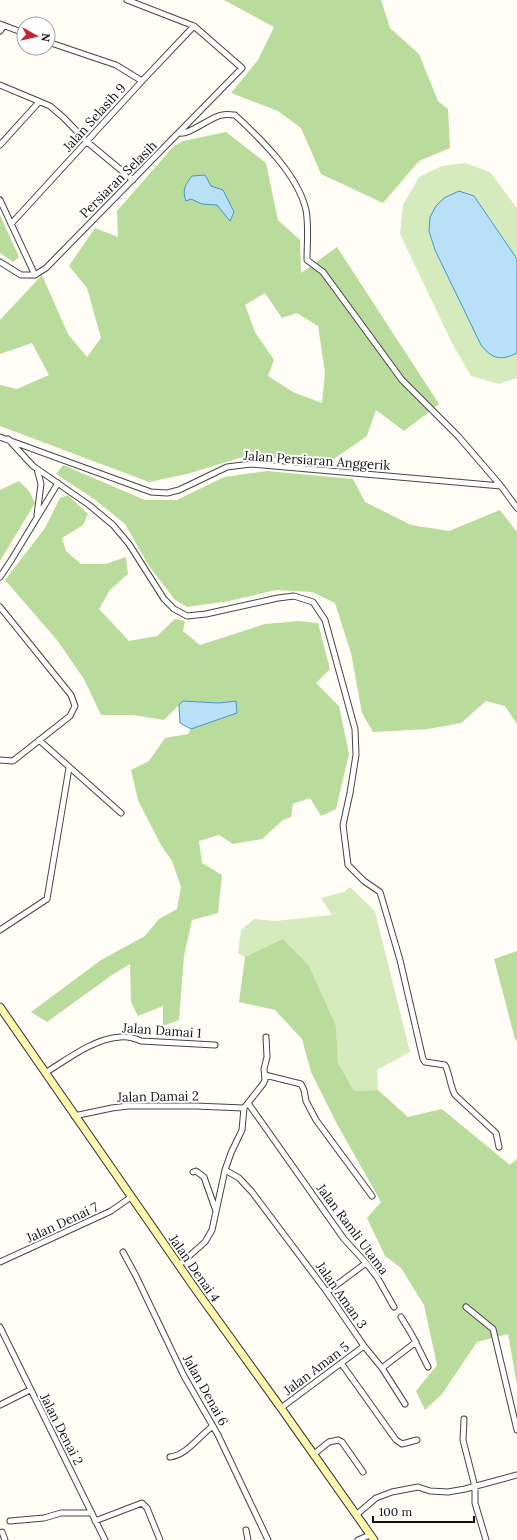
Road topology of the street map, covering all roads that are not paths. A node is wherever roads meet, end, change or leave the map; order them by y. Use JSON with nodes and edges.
{"nodes":[{"id":1,"x":127,"y":0,"type":"edge"},
{"id":2,"x":2,"y":25,"type":"edge"},
{"id":3,"x":194,"y":26,"type":"junction"},
{"id":4,"x":16,"y":30,"type":"edge"},
{"id":5,"x":0,"y":31,"type":"edge"},
{"id":6,"x":56,"y":45,"type":"edge"},
{"id":7,"x":142,"y":80,"type":"junction"},
{"id":8,"x":0,"y":86,"type":"edge"},
{"id":9,"x":39,"y":102,"type":"junction"},
{"id":10,"x":179,"y":133,"type":"junction"},
{"id":11,"x":86,"y":141,"type":"junction"},
{"id":12,"x":0,"y":145,"type":"edge"},
{"id":13,"x":133,"y":180,"type":"junction"},
{"id":14,"x":0,"y":200,"type":"edge"},
{"id":15,"x":11,"y":224,"type":"junction"},
{"id":16,"x":0,"y":262,"type":"edge"},
{"id":17,"x":35,"y":275,"type":"junction"},
{"id":18,"x":0,"y":437,"type":"edge"},
{"id":19,"x":8,"y":439,"type":"junction"},
{"id":20,"x":37,"y":468,"type":"junction"},
{"id":21,"x":58,"y":483,"type":"junction"},
{"id":22,"x":501,"y":486,"type":"junction"},
{"id":23,"x":517,"y":508,"type":"edge"},
{"id":24,"x":37,"y":518,"type":"junction"},
{"id":25,"x":0,"y":577,"type":"edge"},
{"id":26,"x":0,"y":607,"type":"edge"},
{"id":27,"x":38,"y":740,"type":"junction"},
{"id":28,"x":0,"y":760,"type":"edge"},
{"id":29,"x":69,"y":768,"type":"junction"},
{"id":30,"x":121,"y":813,"type":"dead end"},
{"id":31,"x":0,"y":930,"type":"edge"},
{"id":32,"x":0,"y":1007,"type":"edge"},
{"id":33,"x":266,"y":1037,"type":"dead end"},
{"id":34,"x":215,"y":1045,"type":"dead end"},
{"id":35,"x":45,"y":1073,"type":"junction"},
{"id":36,"x":265,"y":1075,"type":"junction"},
{"id":37,"x":248,"y":1103,"type":"junction"},
{"id":38,"x":244,"y":1108,"type":"junction"},
{"id":39,"x":74,"y":1116,"type":"junction"},
{"id":40,"x":499,"y":1147,"type":"dead end"},
{"id":41,"x":225,"y":1170,"type":"junction"},
{"id":42,"x":193,"y":1172,"type":"dead end"},
{"id":43,"x":372,"y":1196,"type":"dead end"},
{"id":44,"x":131,"y":1197,"type":"junction"},
{"id":45,"x":216,"y":1212,"type":"junction"},
{"id":46,"x":123,"y":1252,"type":"dead end"},
{"id":47,"x":0,"y":1262,"type":"edge"},
{"id":48,"x":366,"y":1263,"type":"junction"},
{"id":49,"x":179,"y":1265,"type":"junction"},
{"id":50,"x":327,"y":1292,"type":"junction"},
{"id":51,"x":394,"y":1307,"type":"dead end"},
{"id":52,"x":466,"y":1307,"type":"dead end"},
{"id":53,"x":401,"y":1317,"type":"dead end"},
{"id":54,"x":0,"y":1327,"type":"edge"},
{"id":55,"x":416,"y":1342,"type":"junction"},
{"id":56,"x":364,"y":1346,"type":"junction"},
{"id":57,"x":341,"y":1363,"type":"junction"},
{"id":58,"x":428,"y":1367,"type":"dead end"},
{"id":59,"x":382,"y":1368,"type":"junction"},
{"id":60,"x":30,"y":1390,"type":"junction"},
{"id":61,"x":405,"y":1404,"type":"dead end"},
{"id":62,"x":0,"y":1405,"type":"edge"},
{"id":63,"x":281,"y":1408,"type":"junction"},
{"id":64,"x":464,"y":1419,"type":"dead end"},
{"id":65,"x":213,"y":1426,"type":"junction"},
{"id":66,"x":517,"y":1430,"type":"edge"},
{"id":67,"x":417,"y":1440,"type":"dead end"},
{"id":68,"x":314,"y":1454,"type":"junction"},
{"id":69,"x":170,"y":1457,"type":"dead end"},
{"id":70,"x":363,"y":1472,"type":"dead end"},
{"id":71,"x":517,"y":1475,"type":"edge"},
{"id":72,"x":474,"y":1486,"type":"junction"},
{"id":73,"x":92,"y":1513,"type":"junction"},
{"id":74,"x":356,"y":1515,"type":"junction"},
{"id":75,"x":10,"y":1521,"type":"dead end"},
{"id":76,"x":95,"y":1521,"type":"junction"},
{"id":77,"x":246,"y":1530,"type":"dead end"},
{"id":78,"x":2,"y":1532,"type":"dead end"},
{"id":79,"x":372,"y":1537,"type":"edge"},
{"id":80,"x":5,"y":1540,"type":"edge"},
{"id":81,"x":105,"y":1540,"type":"edge"},
{"id":82,"x":160,"y":1540,"type":"edge"},
{"id":83,"x":248,"y":1540,"type":"edge"},
{"id":84,"x":268,"y":1540,"type":"edge"},
{"id":85,"x":358,"y":1540,"type":"edge"},
{"id":86,"x":486,"y":1540,"type":"edge"}],
"edges":[{"from":1,"to":3,"type":"street"},
{"from":2,"to":4,"type":"street"},
{"from":2,"to":5,"type":"street"},
{"from":3,"to":7,"type":"street","name":"Jalan Selasih 9"},
{"from":3,"to":10,"type":"street","name":"Persiaran Selasih"},
{"from":6,"to":7,"type":"street"},
{"from":7,"to":11,"type":"street","name":"Jalan Selasih 9"},
{"from":8,"to":9,"type":"street"},
{"from":9,"to":11,"type":"street"},
{"from":9,"to":12,"type":"street"},
{"from":10,"to":13,"type":"street","name":"Persiaran Selasih"},
{"from":10,"to":22,"type":"street"},
{"from":11,"to":13,"type":"street"},
{"from":11,"to":15,"type":"street","name":"Jalan Selasih 9"},
{"from":13,"to":17,"type":"street","name":"Persiaran Selasih"},
{"from":14,"to":15,"type":"street"},
{"from":15,"to":17,"type":"street"},
{"from":16,"to":17,"type":"street"},
{"from":18,"to":19,"type":"street","name":"Jalan Persiaran Anggerik"},
{"from":19,"to":20,"type":"street"},
{"from":19,"to":22,"type":"street","name":"Jalan Persiaran Anggerik"},
{"from":20,"to":21,"type":"street"},
{"from":20,"to":24,"type":"street"},
{"from":21,"to":24,"type":"street"},
{"from":21,"to":40,"type":"street"},
{"from":22,"to":23,"type":"street"},
{"from":24,"to":25,"type":"street"},
{"from":26,"to":27,"type":"street"},
{"from":27,"to":28,"type":"street"},
{"from":27,"to":29,"type":"street"},
{"from":29,"to":30,"type":"street"},
{"from":29,"to":31,"type":"street"},
{"from":32,"to":35,"type":"street","name":"Jalan Denai 4"},
{"from":33,"to":36,"type":"street"},
{"from":34,"to":35,"type":"street","name":"Jalan Damai 1"},
{"from":35,"to":39,"type":"street","name":"Jalan Denai 4"},
{"from":36,"to":37,"type":"street"},
{"from":36,"to":43,"type":"street"},
{"from":37,"to":38,"type":"street"},
{"from":37,"to":48,"type":"street","name":"Jalan Ramli Utama"},
{"from":38,"to":39,"type":"street","name":"Jalan Damai 2"},
{"from":38,"to":41,"type":"street"},
{"from":39,"to":44,"type":"street","name":"Jalan Denai 4"},
{"from":41,"to":45,"type":"street"},
{"from":41,"to":50,"type":"street","name":"Jalan Aman 3"},
{"from":42,"to":45,"type":"street"},
{"from":44,"to":47,"type":"street","name":"Jalan Denai 7"},
{"from":44,"to":49,"type":"street","name":"Jalan Denai 4"},
{"from":45,"to":49,"type":"street"},
{"from":46,"to":65,"type":"street","name":"Jalan Denai 6"},
{"from":48,"to":50,"type":"street"},
{"from":48,"to":51,"type":"street","name":"Jalan Ramli Utama"},
{"from":49,"to":63,"type":"street","name":"Jalan Denai 4"},
{"from":50,"to":56,"type":"street","name":"Jalan Aman 3"},
{"from":52,"to":66,"type":"street"},
{"from":53,"to":55,"type":"street"},
{"from":54,"to":60,"type":"street","name":"Jalan Denai 2"},
{"from":55,"to":58,"type":"street"},
{"from":55,"to":59,"type":"street"},
{"from":56,"to":57,"type":"street","name":"Jalan Aman 5"},
{"from":56,"to":59,"type":"street","name":"Jalan Aman 3"},
{"from":57,"to":63,"type":"street","name":"Jalan Aman 5"},
{"from":57,"to":67,"type":"street"},
{"from":59,"to":61,"type":"street","name":"Jalan Aman 3"},
{"from":60,"to":62,"type":"street"},
{"from":60,"to":73,"type":"street","name":"Jalan Denai 2"},
{"from":63,"to":68,"type":"street","name":"Jalan Denai 4"},
{"from":64,"to":72,"type":"street"},
{"from":65,"to":69,"type":"street"},
{"from":65,"to":84,"type":"street","name":"Jalan Denai 6"},
{"from":68,"to":70,"type":"street"},
{"from":68,"to":74,"type":"street","name":"Jalan Denai 4"},
{"from":71,"to":72,"type":"street"},
{"from":72,"to":74,"type":"street"},
{"from":72,"to":86,"type":"street"},
{"from":73,"to":75,"type":"street"},
{"from":73,"to":76,"type":"street","name":"Jalan Denai 2"},
{"from":74,"to":79,"type":"street","name":"Jalan Denai 4"},
{"from":76,"to":81,"type":"street","name":"Jalan Denai 2"},
{"from":76,"to":82,"type":"street"},
{"from":77,"to":83,"type":"street"},
{"from":78,"to":80,"type":"street"},
{"from":79,"to":85,"type":"street"}]}
